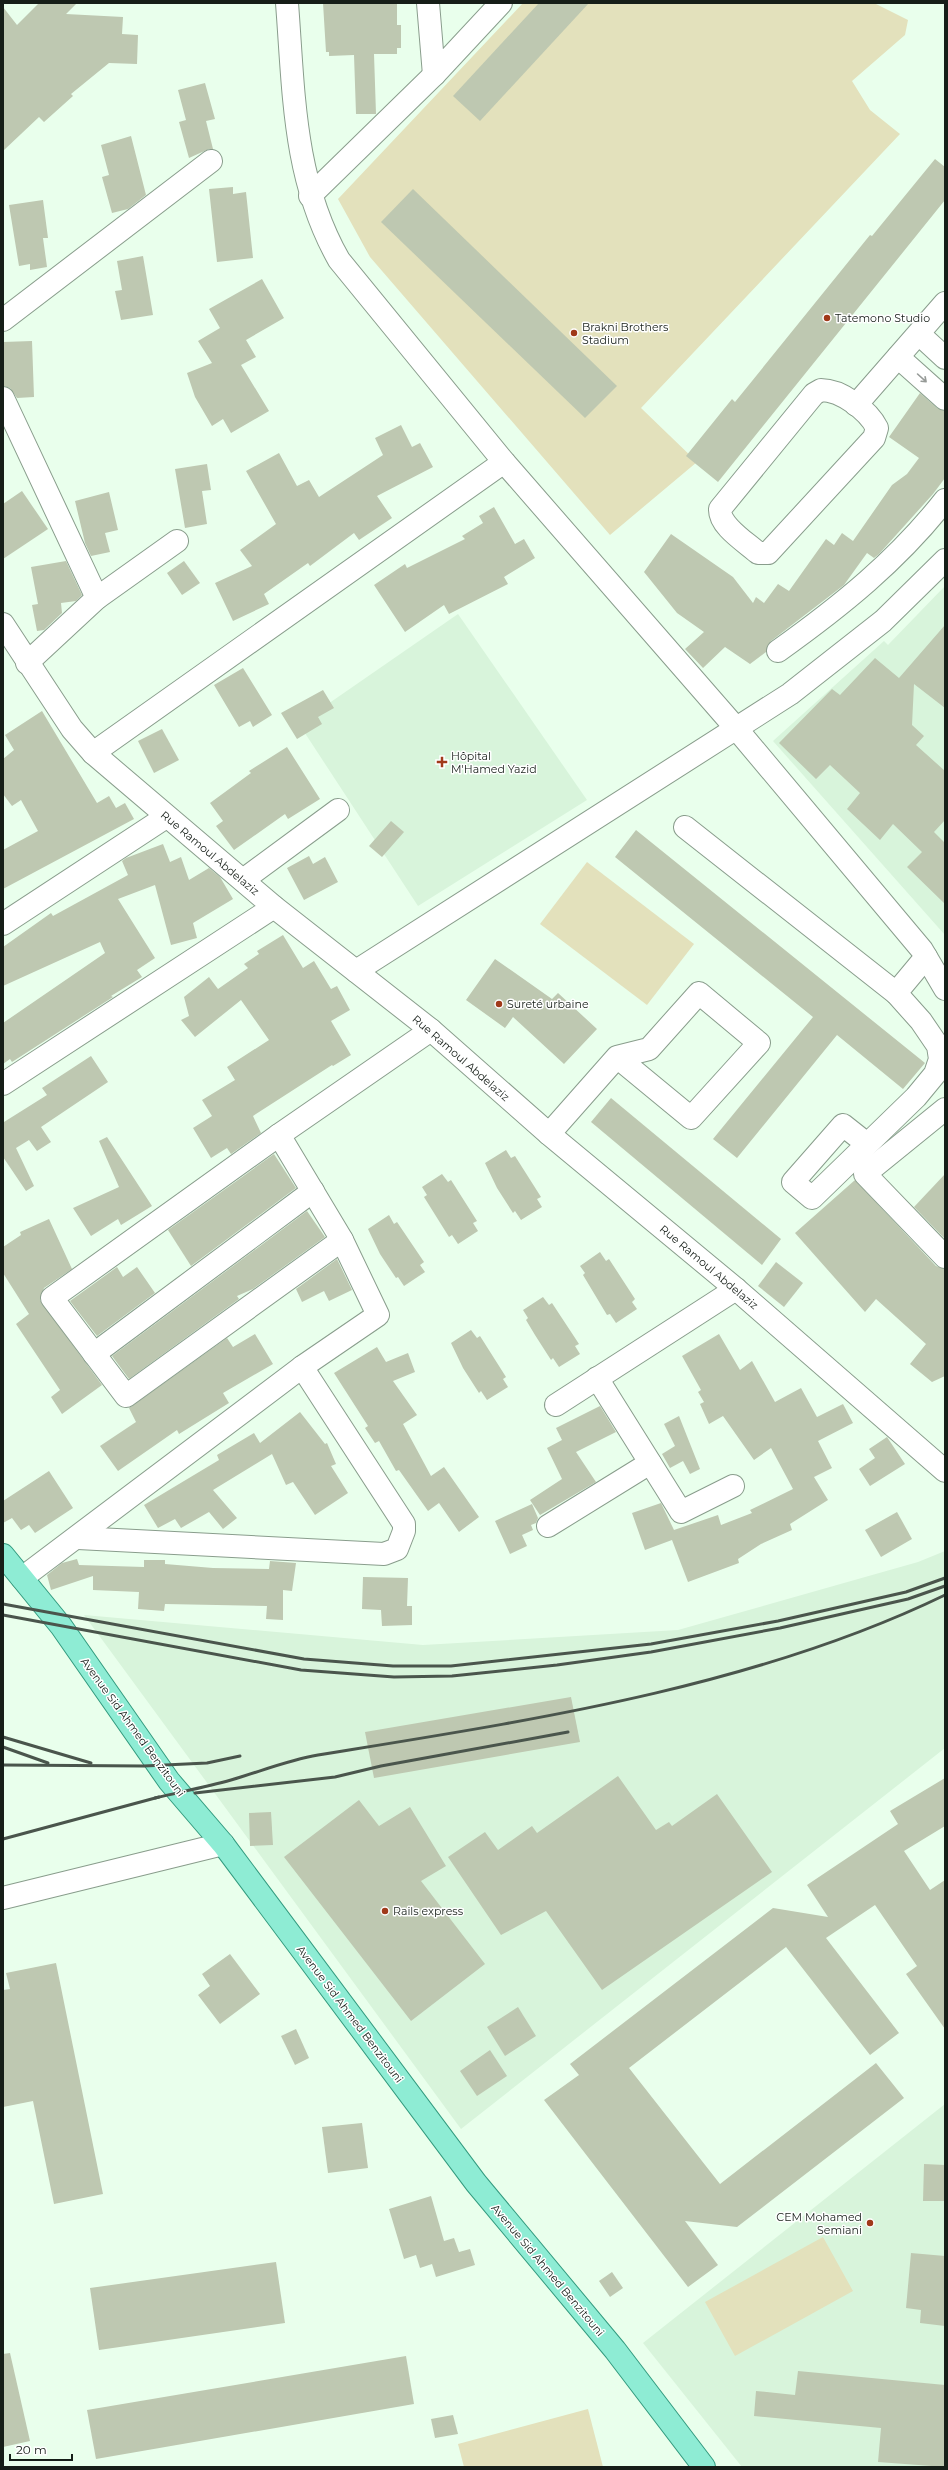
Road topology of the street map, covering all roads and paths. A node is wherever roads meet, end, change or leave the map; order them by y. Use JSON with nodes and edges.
{"nodes":[{"id":1,"x":287,"y":3,"type":"edge"},
{"id":2,"x":428,"y":3,"type":"edge"},
{"id":3,"x":501,"y":3,"type":"edge"},
{"id":4,"x":434,"y":75,"type":"junction"},
{"id":5,"x":211,"y":161,"type":"dead end"},
{"id":6,"x":310,"y":196,"type":"junction"},
{"id":7,"x":945,"y":303,"type":"edge"},
{"id":8,"x":3,"y":320,"type":"edge"},
{"id":9,"x":919,"y":334,"type":"junction"},
{"id":10,"x":898,"y":357,"type":"junction"},
{"id":11,"x":945,"y":358,"type":"edge"},
{"id":12,"x":3,"y":398,"type":"edge"},
{"id":13,"x":945,"y":399,"type":"edge"},
{"id":14,"x":856,"y":405,"type":"junction"},
{"id":15,"x":504,"y":462,"type":"junction"},
{"id":16,"x":945,"y":500,"type":"edge"},
{"id":17,"x":177,"y":541,"type":"dead end"},
{"id":18,"x":945,"y":560,"type":"edge"},
{"id":19,"x":97,"y":598,"type":"junction"},
{"id":20,"x":3,"y":624,"type":"edge"},
{"id":21,"x":778,"y":651,"type":"dead end"},
{"id":22,"x":27,"y":663,"type":"junction"},
{"id":23,"x":735,"y":727,"type":"junction"},
{"id":24,"x":93,"y":753,"type":"junction"},
{"id":25,"x":338,"y":810,"type":"dead end"},
{"id":26,"x":166,"y":817,"type":"junction"},
{"id":27,"x":685,"y":828,"type":"dead end"},
{"id":28,"x":243,"y":880,"type":"junction"},
{"id":29,"x":274,"y":907,"type":"junction"},
{"id":30,"x":3,"y":924,"type":"edge"},
{"id":31,"x":926,"y":957,"type":"junction"},
{"id":32,"x":356,"y":971,"type":"junction"},
{"id":33,"x":945,"y":989,"type":"edge"},
{"id":34,"x":896,"y":993,"type":"junction"},
{"id":35,"x":431,"y":1030,"type":"junction"},
{"id":36,"x":617,"y":1057,"type":"junction"},
{"id":37,"x":3,"y":1084,"type":"edge"},
{"id":38,"x":945,"y":1109,"type":"edge"},
{"id":39,"x":549,"y":1134,"type":"junction"},
{"id":40,"x":279,"y":1135,"type":"junction"},
{"id":41,"x":867,"y":1144,"type":"dead end"},
{"id":42,"x":313,"y":1191,"type":"junction"},
{"id":43,"x":342,"y":1240,"type":"junction"},
{"id":44,"x":945,"y":1257,"type":"edge"},
{"id":45,"x":736,"y":1289,"type":"junction"},
{"id":46,"x":94,"y":1354,"type":"junction"},
{"id":47,"x":302,"y":1367,"type":"junction"},
{"id":48,"x":597,"y":1378,"type":"junction"},
{"id":49,"x":556,"y":1405,"type":"dead end"},
{"id":50,"x":650,"y":1463,"type":"junction"},
{"id":51,"x":945,"y":1471,"type":"edge"},
{"id":52,"x":733,"y":1486,"type":"dead end"},
{"id":53,"x":548,"y":1526,"type":"dead end"},
{"id":54,"x":78,"y":1538,"type":"junction"},
{"id":55,"x":3,"y":1555,"type":"edge"},
{"id":56,"x":22,"y":1578,"type":"junction"},
{"id":57,"x":223,"y":1844,"type":"junction"},
{"id":58,"x":3,"y":1898,"type":"edge"},
{"id":59,"x":704,"y":2467,"type":"edge"}],
"edges":[{"from":1,"to":6,"type":"street"},
{"from":2,"to":4,"type":"street"},
{"from":3,"to":4,"type":"street"},
{"from":4,"to":6,"type":"street"},
{"from":5,"to":8,"type":"street"},
{"from":6,"to":15,"type":"street"},
{"from":7,"to":9,"type":"street"},
{"from":9,"to":10,"type":"street"},
{"from":9,"to":11,"type":"street"},
{"from":10,"to":13,"type":"street","one_way":true},
{"from":10,"to":14,"type":"street"},
{"from":12,"to":19,"type":"street"},
{"from":14,"to":14,"type":"street"},
{"from":15,"to":23,"type":"street"},
{"from":15,"to":24,"type":"street"},
{"from":16,"to":21,"type":"street"},
{"from":17,"to":19,"type":"street"},
{"from":18,"to":23,"type":"street"},
{"from":19,"to":22,"type":"street"},
{"from":20,"to":22,"type":"street","name":"Rue Ramoul Abdelaziz"},
{"from":22,"to":24,"type":"street","name":"Rue Ramoul Abdelaziz"},
{"from":23,"to":31,"type":"street"},
{"from":23,"to":32,"type":"street"},
{"from":24,"to":26,"type":"street","name":"Rue Ramoul Abdelaziz"},
{"from":25,"to":28,"type":"street"},
{"from":26,"to":28,"type":"street","name":"Rue Ramoul Abdelaziz"},
{"from":26,"to":30,"type":"street"},
{"from":27,"to":34,"type":"street"},
{"from":28,"to":29,"type":"street","name":"Rue Ramoul Abdelaziz"},
{"from":29,"to":32,"type":"street","name":"Rue Ramoul Abdelaziz"},
{"from":29,"to":37,"type":"street"},
{"from":31,"to":33,"type":"street"},
{"from":31,"to":34,"type":"street"},
{"from":32,"to":35,"type":"street","name":"Rue Ramoul Abdelaziz"},
{"from":34,"to":41,"type":"street"},
{"from":35,"to":39,"type":"street","name":"Rue Ramoul Abdelaziz"},
{"from":35,"to":40,"type":"street"},
{"from":36,"to":36,"type":"street"},
{"from":36,"to":39,"type":"street"},
{"from":38,"to":44,"type":"street"},
{"from":39,"to":45,"type":"street","name":"Rue Ramoul Abdelaziz"},
{"from":40,"to":42,"type":"street"},
{"from":40,"to":46,"type":"street"},
{"from":42,"to":43,"type":"street"},
{"from":42,"to":46,"type":"street"},
{"from":43,"to":46,"type":"street"},
{"from":43,"to":47,"type":"street"},
{"from":45,"to":48,"type":"street"},
{"from":45,"to":51,"type":"street","name":"Rue Ramoul Abdelaziz"},
{"from":47,"to":54,"type":"street"},
{"from":47,"to":54,"type":"street"},
{"from":48,"to":49,"type":"street"},
{"from":48,"to":50,"type":"street"},
{"from":50,"to":52,"type":"street"},
{"from":50,"to":53,"type":"street"},
{"from":54,"to":56,"type":"street"},
{"from":55,"to":56,"type":"main road","name":"Avenue Sid Ahmed Benzitouni"},
{"from":56,"to":57,"type":"main road","name":"Avenue Sid Ahmed Benzitouni"},
{"from":57,"to":58,"type":"street"},
{"from":57,"to":59,"type":"main road","name":"Avenue Sid Ahmed Benzitouni"}]}
